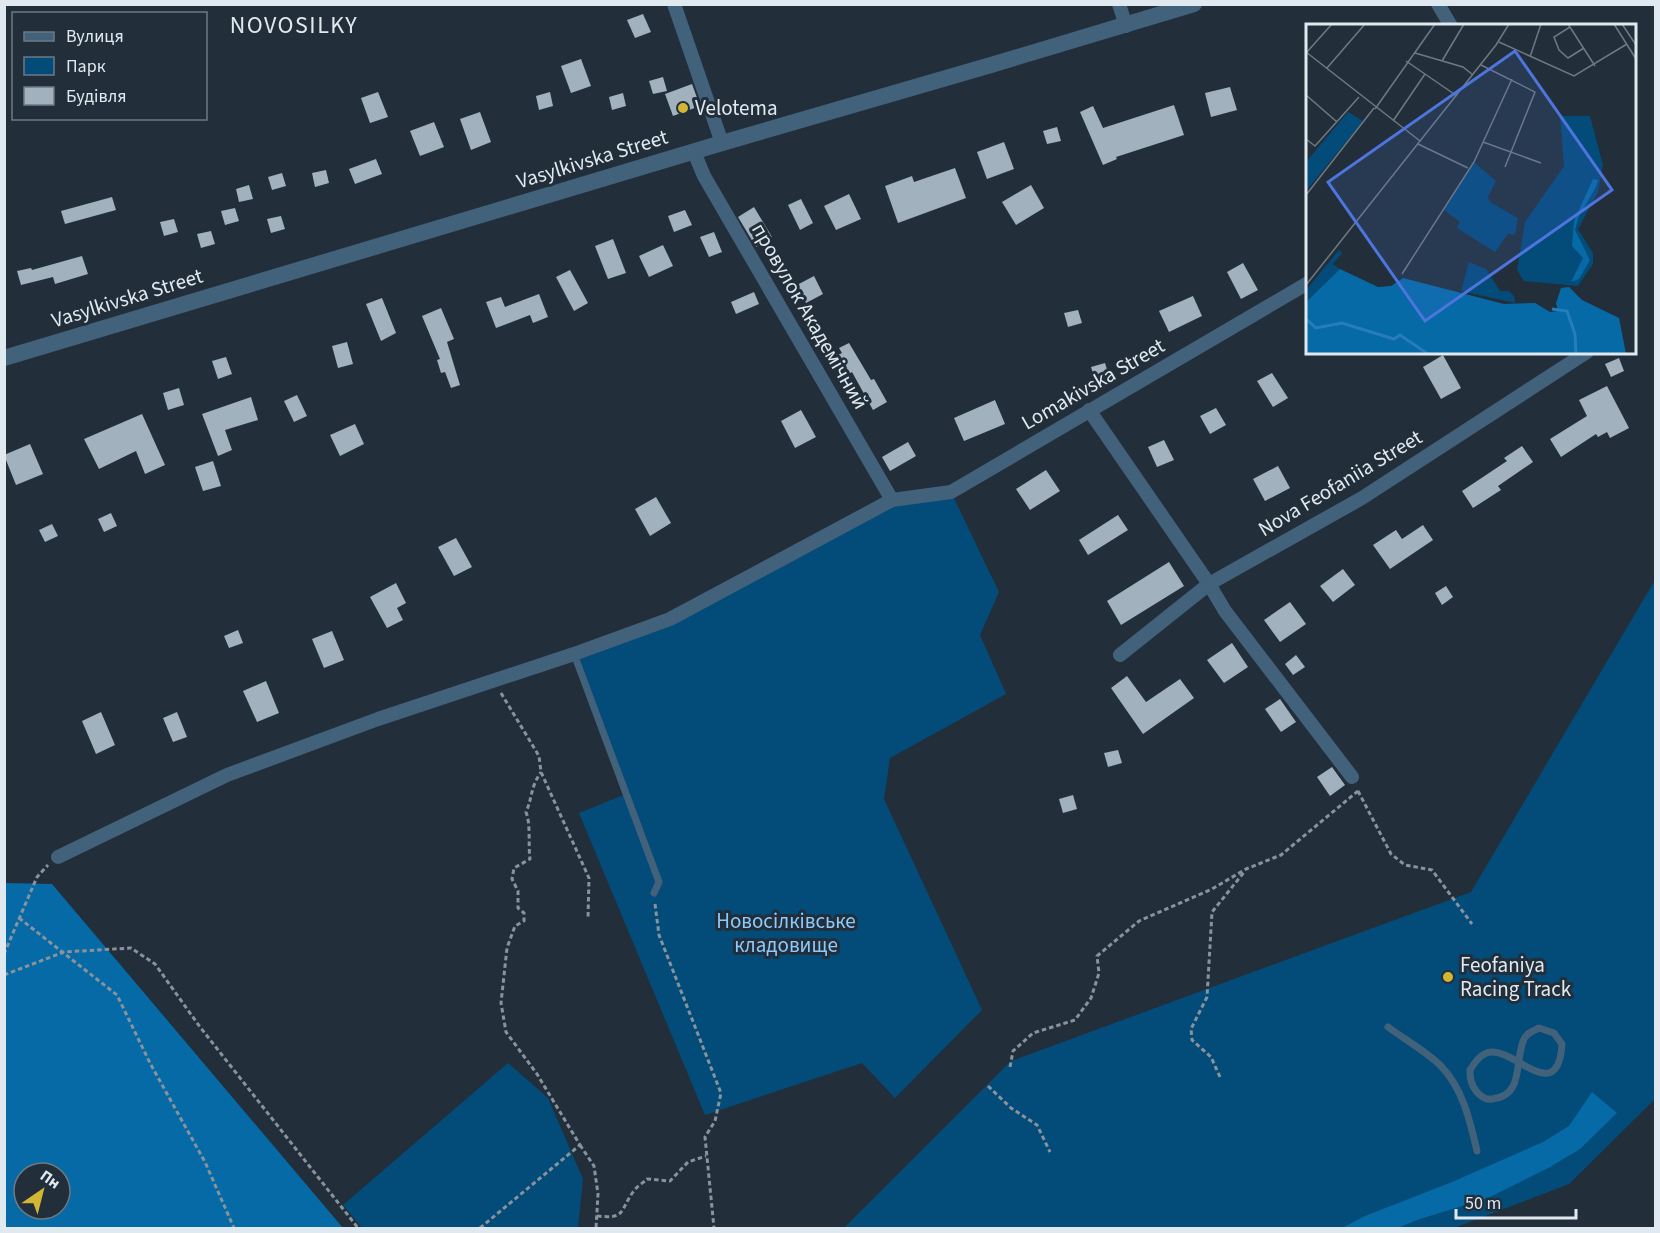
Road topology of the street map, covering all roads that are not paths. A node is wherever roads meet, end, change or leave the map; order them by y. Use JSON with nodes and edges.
{"nodes":[{"id":1,"x":674,"y":4,"type":"edge"},
{"id":2,"x":1119,"y":4,"type":"edge"},
{"id":3,"x":1194,"y":4,"type":"edge"},
{"id":4,"x":1438,"y":4,"type":"edge"},
{"id":5,"x":1450,"y":24,"type":"edge"},
{"id":6,"x":1126,"y":26,"type":"junction"},
{"id":7,"x":722,"y":143,"type":"junction"},
{"id":8,"x":694,"y":152,"type":"junction"},
{"id":9,"x":1306,"y":284,"type":"edge"},
{"id":10,"x":1584,"y":354,"type":"edge"},
{"id":11,"x":4,"y":358,"type":"edge"},
{"id":12,"x":1089,"y":410,"type":"junction"},
{"id":13,"x":892,"y":500,"type":"junction"},
{"id":14,"x":1209,"y":584,"type":"junction"},
{"id":15,"x":574,"y":654,"type":"junction"},
{"id":16,"x":1120,"y":655,"type":"dead end"},
{"id":17,"x":1352,"y":777,"type":"road end"},
{"id":18,"x":58,"y":857,"type":"road end"},
{"id":19,"x":654,"y":893,"type":"road end"},
{"id":20,"x":1388,"y":1028,"type":"dead end"},
{"id":21,"x":1519,"y":1063,"type":"junction"},
{"id":22,"x":1470,"y":1082,"type":"junction"},
{"id":23,"x":1458,"y":1089,"type":"junction"},
{"id":24,"x":1477,"y":1151,"type":"dead end"}],
"edges":[{"from":1,"to":7,"type":"street"},
{"from":2,"to":6,"type":"street"},
{"from":3,"to":6,"type":"street","name":"Vasylkivska Street"},
{"from":4,"to":5,"type":"street"},
{"from":6,"to":7,"type":"street","name":"Vasylkivska Street"},
{"from":7,"to":8,"type":"street","name":"Vasylkivska Street"},
{"from":8,"to":11,"type":"street","name":"Vasylkivska Street"},
{"from":8,"to":13,"type":"street","name":"провулок Академічний"},
{"from":9,"to":12,"type":"street","name":"Lomakivska Street"},
{"from":10,"to":14,"type":"street","name":"Nova Feofaniia Street"},
{"from":12,"to":13,"type":"street","name":"Lomakivska Street"},
{"from":12,"to":14,"type":"street"},
{"from":13,"to":15,"type":"street"},
{"from":14,"to":16,"type":"street","name":"Nova Feofaniia Street"},
{"from":14,"to":17,"type":"street"},
{"from":15,"to":18,"type":"street"},
{"from":15,"to":19,"type":"lane"},
{"from":20,"to":23,"type":"lane"},
{"from":21,"to":21,"type":"lane"},
{"from":21,"to":22,"type":"lane"},
{"from":21,"to":22,"type":"lane"},
{"from":22,"to":23,"type":"lane"},
{"from":23,"to":24,"type":"lane"}]}
